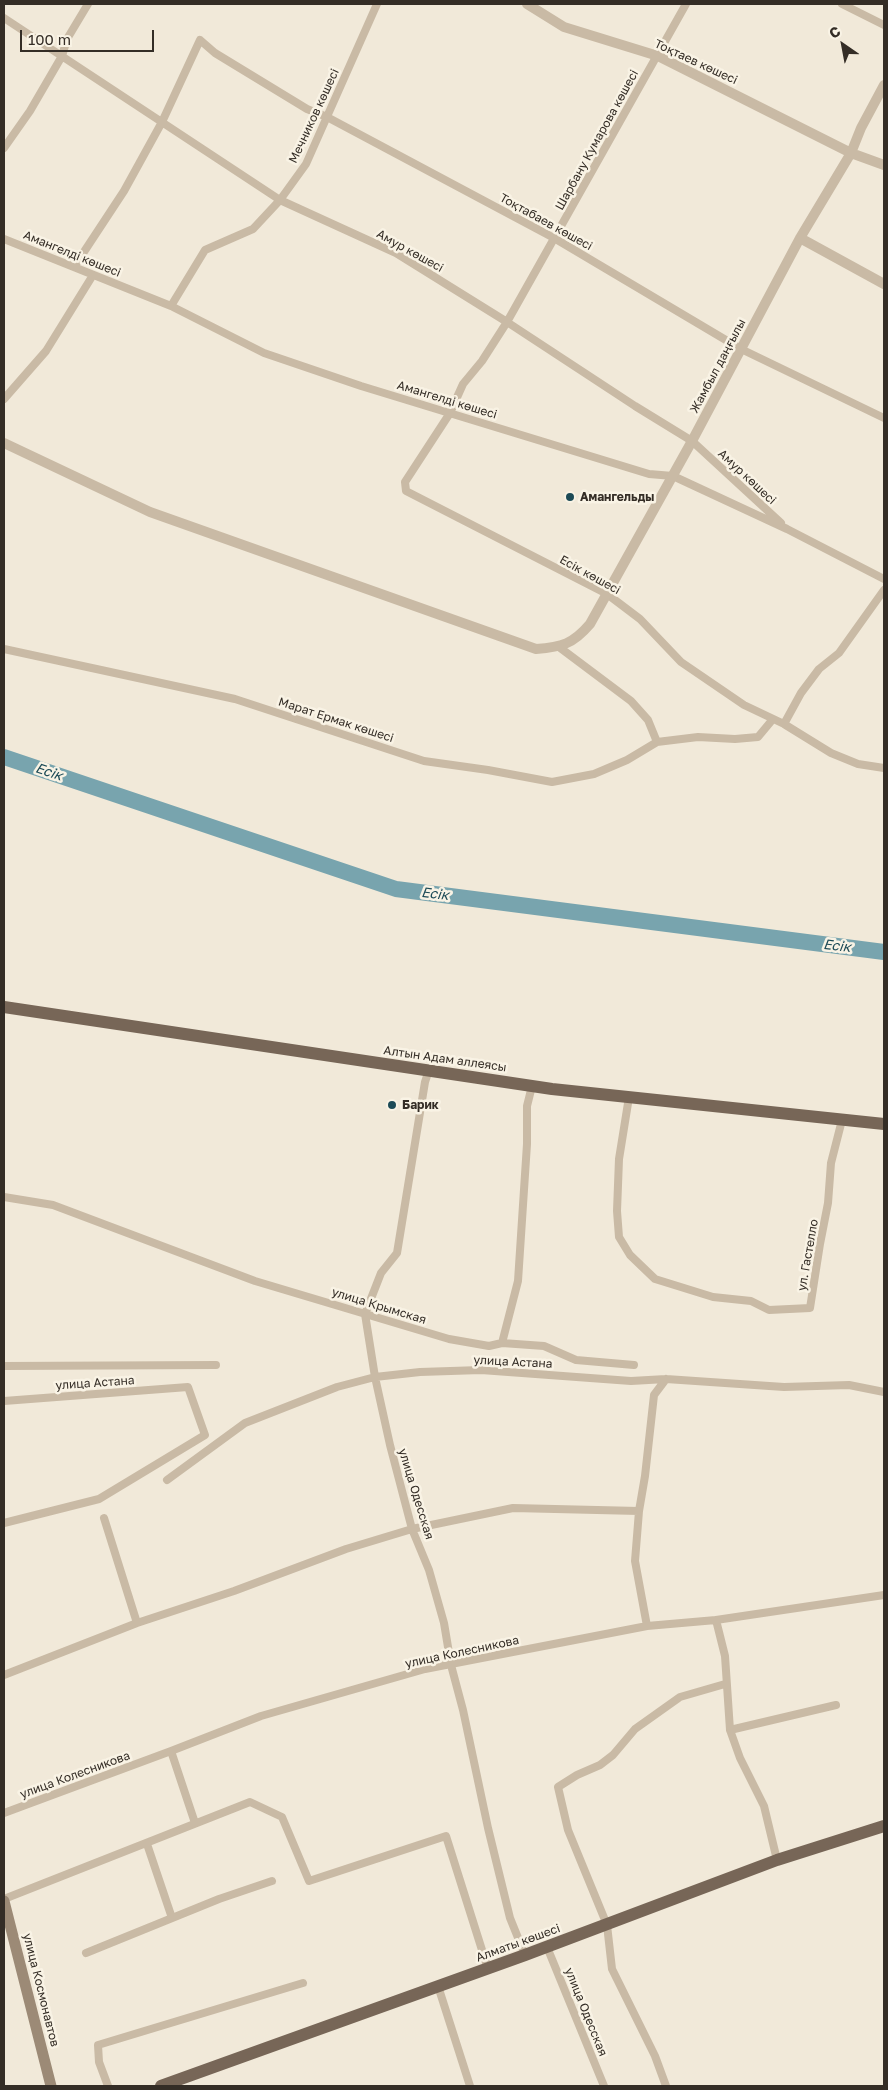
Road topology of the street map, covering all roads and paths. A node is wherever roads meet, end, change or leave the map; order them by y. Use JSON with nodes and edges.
{"nodes":[{"id":1,"x":88,"y":4,"type":"edge"},
{"id":2,"x":377,"y":4,"type":"edge"},
{"id":3,"x":527,"y":4,"type":"edge"},
{"id":4,"x":686,"y":4,"type":"edge"},
{"id":5,"x":842,"y":4,"type":"edge"},
{"id":6,"x":4,"y":18,"type":"edge"},
{"id":7,"x":884,"y":25,"type":"edge"},
{"id":8,"x":62,"y":56,"type":"junction"},
{"id":9,"x":658,"y":56,"type":"junction"},
{"id":10,"x":884,"y":85,"type":"edge"},
{"id":11,"x":327,"y":117,"type":"junction"},
{"id":12,"x":162,"y":122,"type":"junction"},
{"id":13,"x":4,"y":148,"type":"edge"},
{"id":14,"x":851,"y":153,"type":"junction"},
{"id":15,"x":884,"y":164,"type":"edge"},
{"id":16,"x":280,"y":200,"type":"junction"},
{"id":17,"x":554,"y":238,"type":"junction"},
{"id":18,"x":800,"y":238,"type":"junction"},
{"id":19,"x":4,"y":239,"type":"edge"},
{"id":20,"x":74,"y":267,"type":"junction"},
{"id":21,"x":93,"y":275,"type":"junction"},
{"id":22,"x":884,"y":284,"type":"edge"},
{"id":23,"x":171,"y":306,"type":"junction"},
{"id":24,"x":507,"y":322,"type":"junction"},
{"id":25,"x":741,"y":349,"type":"junction"},
{"id":26,"x":4,"y":399,"type":"edge"},
{"id":27,"x":450,"y":413,"type":"junction"},
{"id":28,"x":884,"y":418,"type":"edge"},
{"id":29,"x":692,"y":441,"type":"junction"},
{"id":30,"x":4,"y":443,"type":"edge"},
{"id":31,"x":673,"y":476,"type":"junction"},
{"id":32,"x":406,"y":491,"type":"joint"},
{"id":33,"x":787,"y":529,"type":"junction"},
{"id":34,"x":884,"y":579,"type":"edge"},
{"id":35,"x":884,"y":590,"type":"edge"},
{"id":36,"x":607,"y":594,"type":"junction"},
{"id":37,"x":560,"y":647,"type":"junction"},
{"id":38,"x":4,"y":649,"type":"edge"},
{"id":39,"x":773,"y":719,"type":"junction"},
{"id":40,"x":784,"y":724,"type":"junction"},
{"id":41,"x":657,"y":742,"type":"junction"},
{"id":42,"x":884,"y":768,"type":"edge"},
{"id":43,"x":4,"y":1007,"type":"edge"},
{"id":44,"x":430,"y":1070,"type":"junction"},
{"id":45,"x":532,"y":1086,"type":"junction"},
{"id":46,"x":629,"y":1097,"type":"junction"},
{"id":47,"x":842,"y":1120,"type":"junction"},
{"id":48,"x":884,"y":1124,"type":"edge"},
{"id":49,"x":4,"y":1197,"type":"edge"},
{"id":50,"x":365,"y":1314,"type":"junction"},
{"id":51,"x":502,"y":1343,"type":"junction"},
{"id":52,"x":216,"y":1364,"type":"dead end"},
{"id":53,"x":634,"y":1365,"type":"dead end"},
{"id":54,"x":4,"y":1366,"type":"edge"},
{"id":55,"x":375,"y":1378,"type":"junction"},
{"id":56,"x":666,"y":1380,"type":"junction"},
{"id":57,"x":884,"y":1392,"type":"edge"},
{"id":58,"x":4,"y":1401,"type":"edge"},
{"id":59,"x":167,"y":1480,"type":"dead end"},
{"id":60,"x":639,"y":1511,"type":"junction"},
{"id":61,"x":104,"y":1518,"type":"dead end"},
{"id":62,"x":4,"y":1523,"type":"edge"},
{"id":63,"x":412,"y":1529,"type":"junction"},
{"id":64,"x":884,"y":1595,"type":"edge"},
{"id":65,"x":716,"y":1620,"type":"junction"},
{"id":66,"x":137,"y":1623,"type":"junction"},
{"id":67,"x":647,"y":1626,"type":"junction"},
{"id":68,"x":451,"y":1665,"type":"junction"},
{"id":69,"x":4,"y":1675,"type":"edge"},
{"id":70,"x":725,"y":1684,"type":"junction"},
{"id":71,"x":836,"y":1705,"type":"dead end"},
{"id":72,"x":730,"y":1730,"type":"junction"},
{"id":73,"x":171,"y":1751,"type":"junction"},
{"id":74,"x":4,"y":1813,"type":"edge"},
{"id":75,"x":195,"y":1822,"type":"junction"},
{"id":76,"x":884,"y":1826,"type":"edge"},
{"id":77,"x":147,"y":1844,"type":"junction"},
{"id":78,"x":777,"y":1860,"type":"junction"},
{"id":79,"x":272,"y":1881,"type":"dead end"},
{"id":80,"x":4,"y":1900,"type":"edge"},
{"id":81,"x":172,"y":1918,"type":"junction"},
{"id":82,"x":607,"y":1925,"type":"junction"},
{"id":83,"x":547,"y":1947,"type":"junction"},
{"id":84,"x":86,"y":1953,"type":"dead end"},
{"id":85,"x":525,"y":1955,"type":"junction"},
{"id":86,"x":488,"y":1968,"type":"junction"},
{"id":87,"x":303,"y":1983,"type":"dead end"},
{"id":88,"x":438,"y":1986,"type":"junction"},
{"id":89,"x":51,"y":2086,"type":"edge"},
{"id":90,"x":108,"y":2086,"type":"edge"},
{"id":91,"x":161,"y":2086,"type":"edge"},
{"id":92,"x":470,"y":2086,"type":"edge"},
{"id":93,"x":604,"y":2086,"type":"edge"},
{"id":94,"x":666,"y":2086,"type":"edge"}],
"edges":[{"from":1,"to":8,"type":"street"},
{"from":2,"to":11,"type":"street","name":"Мечников көшесі"},
{"from":3,"to":9,"type":"street","name":"Тоқтаев көшесі"},
{"from":4,"to":9,"type":"street","name":"Шарбану Кумарова көшесі"},
{"from":5,"to":7,"type":"street"},
{"from":6,"to":8,"type":"street","name":"Амур көшесі"},
{"from":8,"to":12,"type":"street","name":"Амур көшесі"},
{"from":8,"to":13,"type":"street"},
{"from":9,"to":14,"type":"street","name":"Тоқтаев көшесі"},
{"from":9,"to":17,"type":"street","name":"Шарбану Кумарова көшесі"},
{"from":10,"to":14,"type":"street","name":"Жамбыл даңғылы"},
{"from":11,"to":12,"type":"street","name":"Тоқтабаев көшесі"},
{"from":11,"to":16,"type":"street","name":"Мечников көшесі"},
{"from":11,"to":17,"type":"street","name":"Тоқтабаев көшесі"},
{"from":12,"to":16,"type":"street","name":"Амур көшесі"},
{"from":12,"to":20,"type":"street"},
{"from":14,"to":15,"type":"street","name":"Тоқтаев көшесі"},
{"from":14,"to":18,"type":"street","name":"Жамбыл даңғылы"},
{"from":16,"to":23,"type":"street","name":"Мечников көшесі"},
{"from":16,"to":24,"type":"street","name":"Амур көшесі"},
{"from":17,"to":24,"type":"street","name":"Шарбану Кумарова көшесі"},
{"from":17,"to":25,"type":"street","name":"Тоқтабаев көшесі"},
{"from":18,"to":22,"type":"street"},
{"from":18,"to":25,"type":"street","name":"Жамбыл даңғылы"},
{"from":19,"to":20,"type":"street","name":"Амангелді көшесі"},
{"from":20,"to":21,"type":"street","name":"Амангелді көшесі"},
{"from":21,"to":23,"type":"street","name":"Амангелді көшесі"},
{"from":21,"to":26,"type":"street"},
{"from":23,"to":27,"type":"street","name":"Амангелді көшесі"},
{"from":24,"to":27,"type":"street","name":"Шарбану Кумарова көшесі"},
{"from":24,"to":29,"type":"street","name":"Амур көшесі"},
{"from":25,"to":28,"type":"street","name":"Тоқтабаев көшесі"},
{"from":25,"to":29,"type":"street","name":"Жамбыл даңғылы"},
{"from":27,"to":31,"type":"street","name":"Амангелді көшесі"},
{"from":27,"to":32,"type":"street","name":"Шарбану Кумарова көшесі"},
{"from":29,"to":31,"type":"street","name":"Жамбыл даңғылы"},
{"from":29,"to":33,"type":"street","name":"Амур көшесі"},
{"from":30,"to":37,"type":"street"},
{"from":31,"to":33,"type":"street","name":"Амангелді көшесі"},
{"from":31,"to":36,"type":"street","name":"Жамбыл даңғылы"},
{"from":32,"to":36,"type":"street","name":"Есік көшесі"},
{"from":33,"to":34,"type":"street","name":"Амангелді көшесі"},
{"from":35,"to":40,"type":"street"},
{"from":36,"to":37,"type":"street","name":"Жамбыл даңғылы"},
{"from":36,"to":39,"type":"street","name":"Есік көшесі"},
{"from":37,"to":41,"type":"street"},
{"from":38,"to":41,"type":"street","name":"Марат Ермак көшесі"},
{"from":39,"to":40,"type":"street","name":"Есік көшесі"},
{"from":39,"to":41,"type":"street"},
{"from":40,"to":42,"type":"street","name":"Есік көшесі"},
{"from":43,"to":44,"type":"main road","name":"Алтын Адам аллеясы"},
{"from":44,"to":45,"type":"main road","name":"Алтын Адам аллеясы"},
{"from":44,"to":50,"type":"street"},
{"from":45,"to":46,"type":"main road","name":"Алтын Адам аллеясы"},
{"from":45,"to":51,"type":"street"},
{"from":46,"to":47,"type":"main road","name":"Алтын Адам аллеясы"},
{"from":46,"to":47,"type":"street","name":"ул. Гастелло"},
{"from":47,"to":48,"type":"main road","name":"Алтын Адам аллеясы"},
{"from":49,"to":50,"type":"street","name":"улица Крымская"},
{"from":50,"to":51,"type":"street","name":"улица Крымская"},
{"from":50,"to":55,"type":"street","name":"улица Одесская"},
{"from":51,"to":53,"type":"street","name":"улица Крымская"},
{"from":52,"to":54,"type":"street"},
{"from":55,"to":56,"type":"street","name":"улица Астана"},
{"from":55,"to":59,"type":"street","name":"улица Астана"},
{"from":55,"to":63,"type":"street","name":"улица Одесская"},
{"from":56,"to":57,"type":"street","name":"улица Астана"},
{"from":56,"to":60,"type":"street"},
{"from":58,"to":62,"type":"street","name":"улица Астана"},
{"from":60,"to":63,"type":"street"},
{"from":60,"to":67,"type":"street"},
{"from":61,"to":66,"type":"street"},
{"from":63,"to":66,"type":"street"},
{"from":63,"to":68,"type":"street","name":"улица Одесская"},
{"from":64,"to":65,"type":"street","name":"улица Колесникова"},
{"from":65,"to":67,"type":"street","name":"улица Колесникова"},
{"from":65,"to":70,"type":"street"},
{"from":66,"to":69,"type":"street"},
{"from":67,"to":68,"type":"street","name":"улица Колесникова"},
{"from":68,"to":73,"type":"street","name":"улица Колесникова"},
{"from":68,"to":85,"type":"street","name":"улица Одесская"},
{"from":70,"to":72,"type":"street"},
{"from":70,"to":82,"type":"street"},
{"from":71,"to":72,"type":"street"},
{"from":72,"to":78,"type":"street"},
{"from":73,"to":74,"type":"street","name":"улица Колесникова"},
{"from":73,"to":75,"type":"street"},
{"from":75,"to":77,"type":"street"},
{"from":75,"to":86,"type":"street"},
{"from":76,"to":78,"type":"main road","name":"Алматы көшесі"},
{"from":77,"to":80,"type":"street"},
{"from":77,"to":81,"type":"street"},
{"from":78,"to":82,"type":"main road","name":"Алматы көшесі"},
{"from":79,"to":81,"type":"street"},
{"from":80,"to":89,"type":"main road","name":"улица Космонавтов"},
{"from":81,"to":84,"type":"street"},
{"from":82,"to":83,"type":"main road","name":"Алматы көшесі"},
{"from":82,"to":94,"type":"street"},
{"from":83,"to":85,"type":"main road","name":"Алматы көшесі"},
{"from":83,"to":93,"type":"street","name":"улица Одесская"},
{"from":85,"to":86,"type":"main road","name":"Алматы көшесі"},
{"from":86,"to":88,"type":"main road","name":"Алматы көшесі"},
{"from":87,"to":90,"type":"street"},
{"from":88,"to":91,"type":"main road","name":"Алматы көшесі"},
{"from":88,"to":92,"type":"street"}]}
